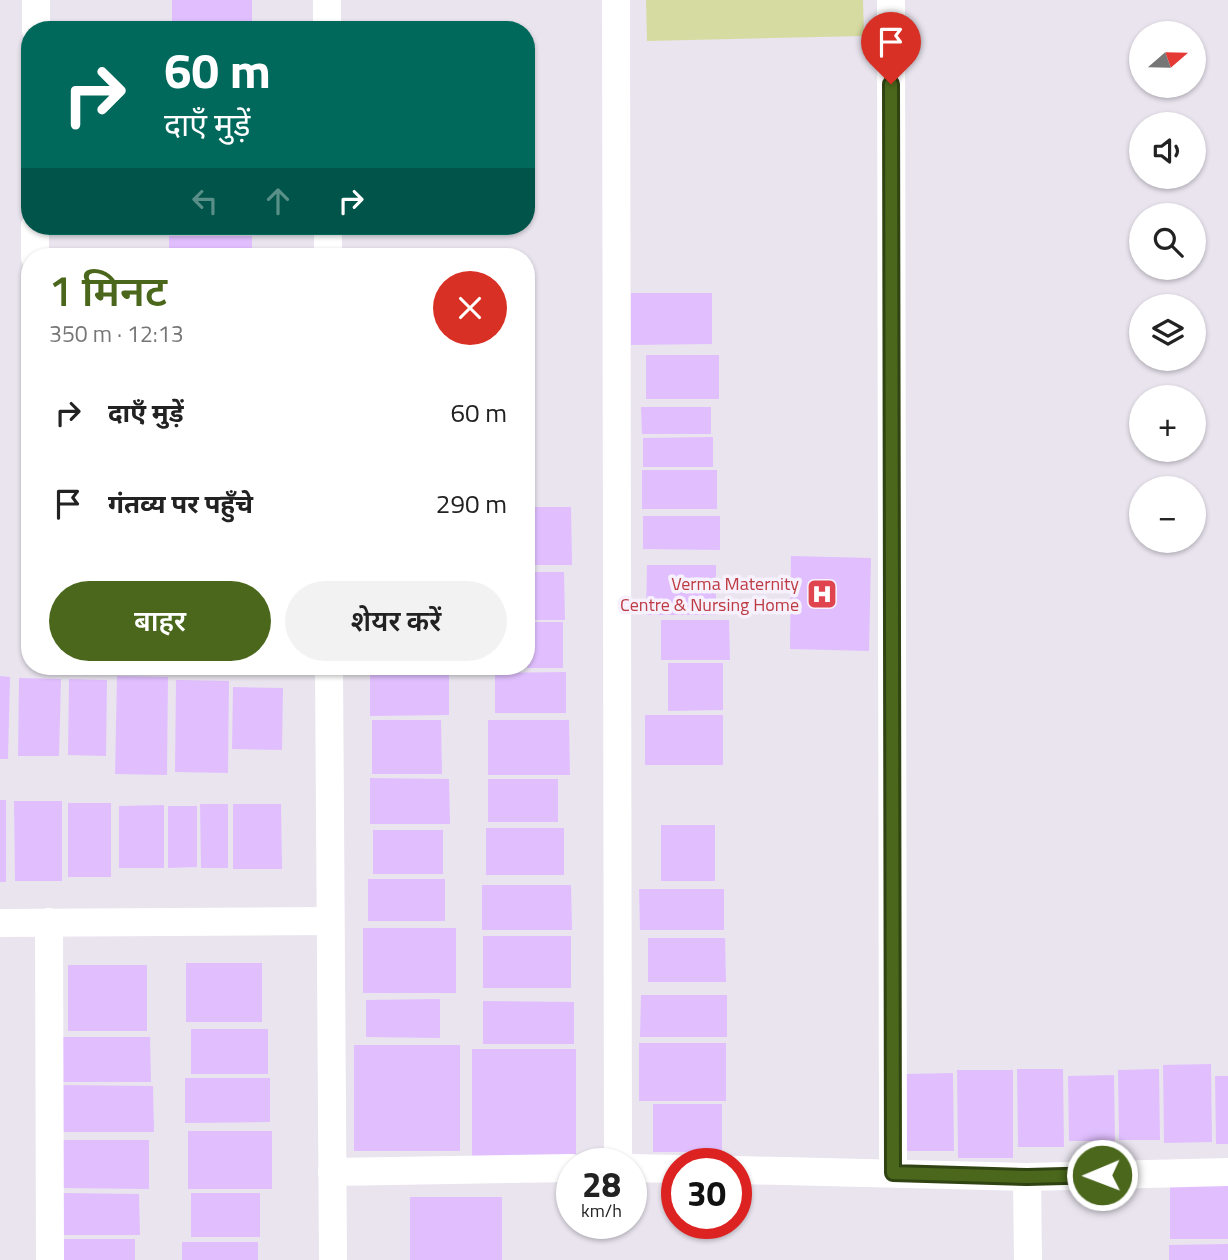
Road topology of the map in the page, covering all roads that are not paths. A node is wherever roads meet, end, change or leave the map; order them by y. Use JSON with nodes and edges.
{"nodes":[{"id":1,"x":36,"y":0,"type":"edge"},
{"id":2,"x":327,"y":0,"type":"edge"},
{"id":3,"x":617,"y":0,"type":"edge"},
{"id":4,"x":891,"y":0,"type":"edge"},
{"id":5,"x":36,"y":21,"type":"edge"},
{"id":6,"x":327,"y":21,"type":"edge"},
{"id":7,"x":330,"y":675,"type":"edge"},
{"id":8,"x":49,"y":922,"type":"junction"},
{"id":9,"x":330,"y":922,"type":"junction"},
{"id":10,"x":0,"y":923,"type":"edge"},
{"id":11,"x":618,"y":1148,"type":"edge"},
{"id":12,"x":556,"y":1168,"type":"edge"},
{"id":13,"x":752,"y":1170,"type":"edge"},
{"id":14,"x":332,"y":1172,"type":"junction"},
{"id":15,"x":1228,"y":1172,"type":"edge"},
{"id":16,"x":893,"y":1173,"type":"junction"},
{"id":17,"x":1027,"y":1177,"type":"junction"},
{"id":18,"x":50,"y":1260,"type":"edge"},
{"id":19,"x":332,"y":1260,"type":"edge"},
{"id":20,"x":1028,"y":1260,"type":"edge"}],
"edges":[{"from":1,"to":5,"type":"street"},
{"from":2,"to":6,"type":"street"},
{"from":3,"to":11,"type":"street"},
{"from":4,"to":16,"type":"street"},
{"from":7,"to":9,"type":"street"},
{"from":8,"to":9,"type":"street"},
{"from":8,"to":10,"type":"street"},
{"from":8,"to":18,"type":"street"},
{"from":9,"to":14,"type":"street"},
{"from":12,"to":14,"type":"street"},
{"from":13,"to":16,"type":"street"},
{"from":14,"to":19,"type":"street"},
{"from":15,"to":17,"type":"street"},
{"from":16,"to":17,"type":"street"},
{"from":17,"to":20,"type":"street"}]}
